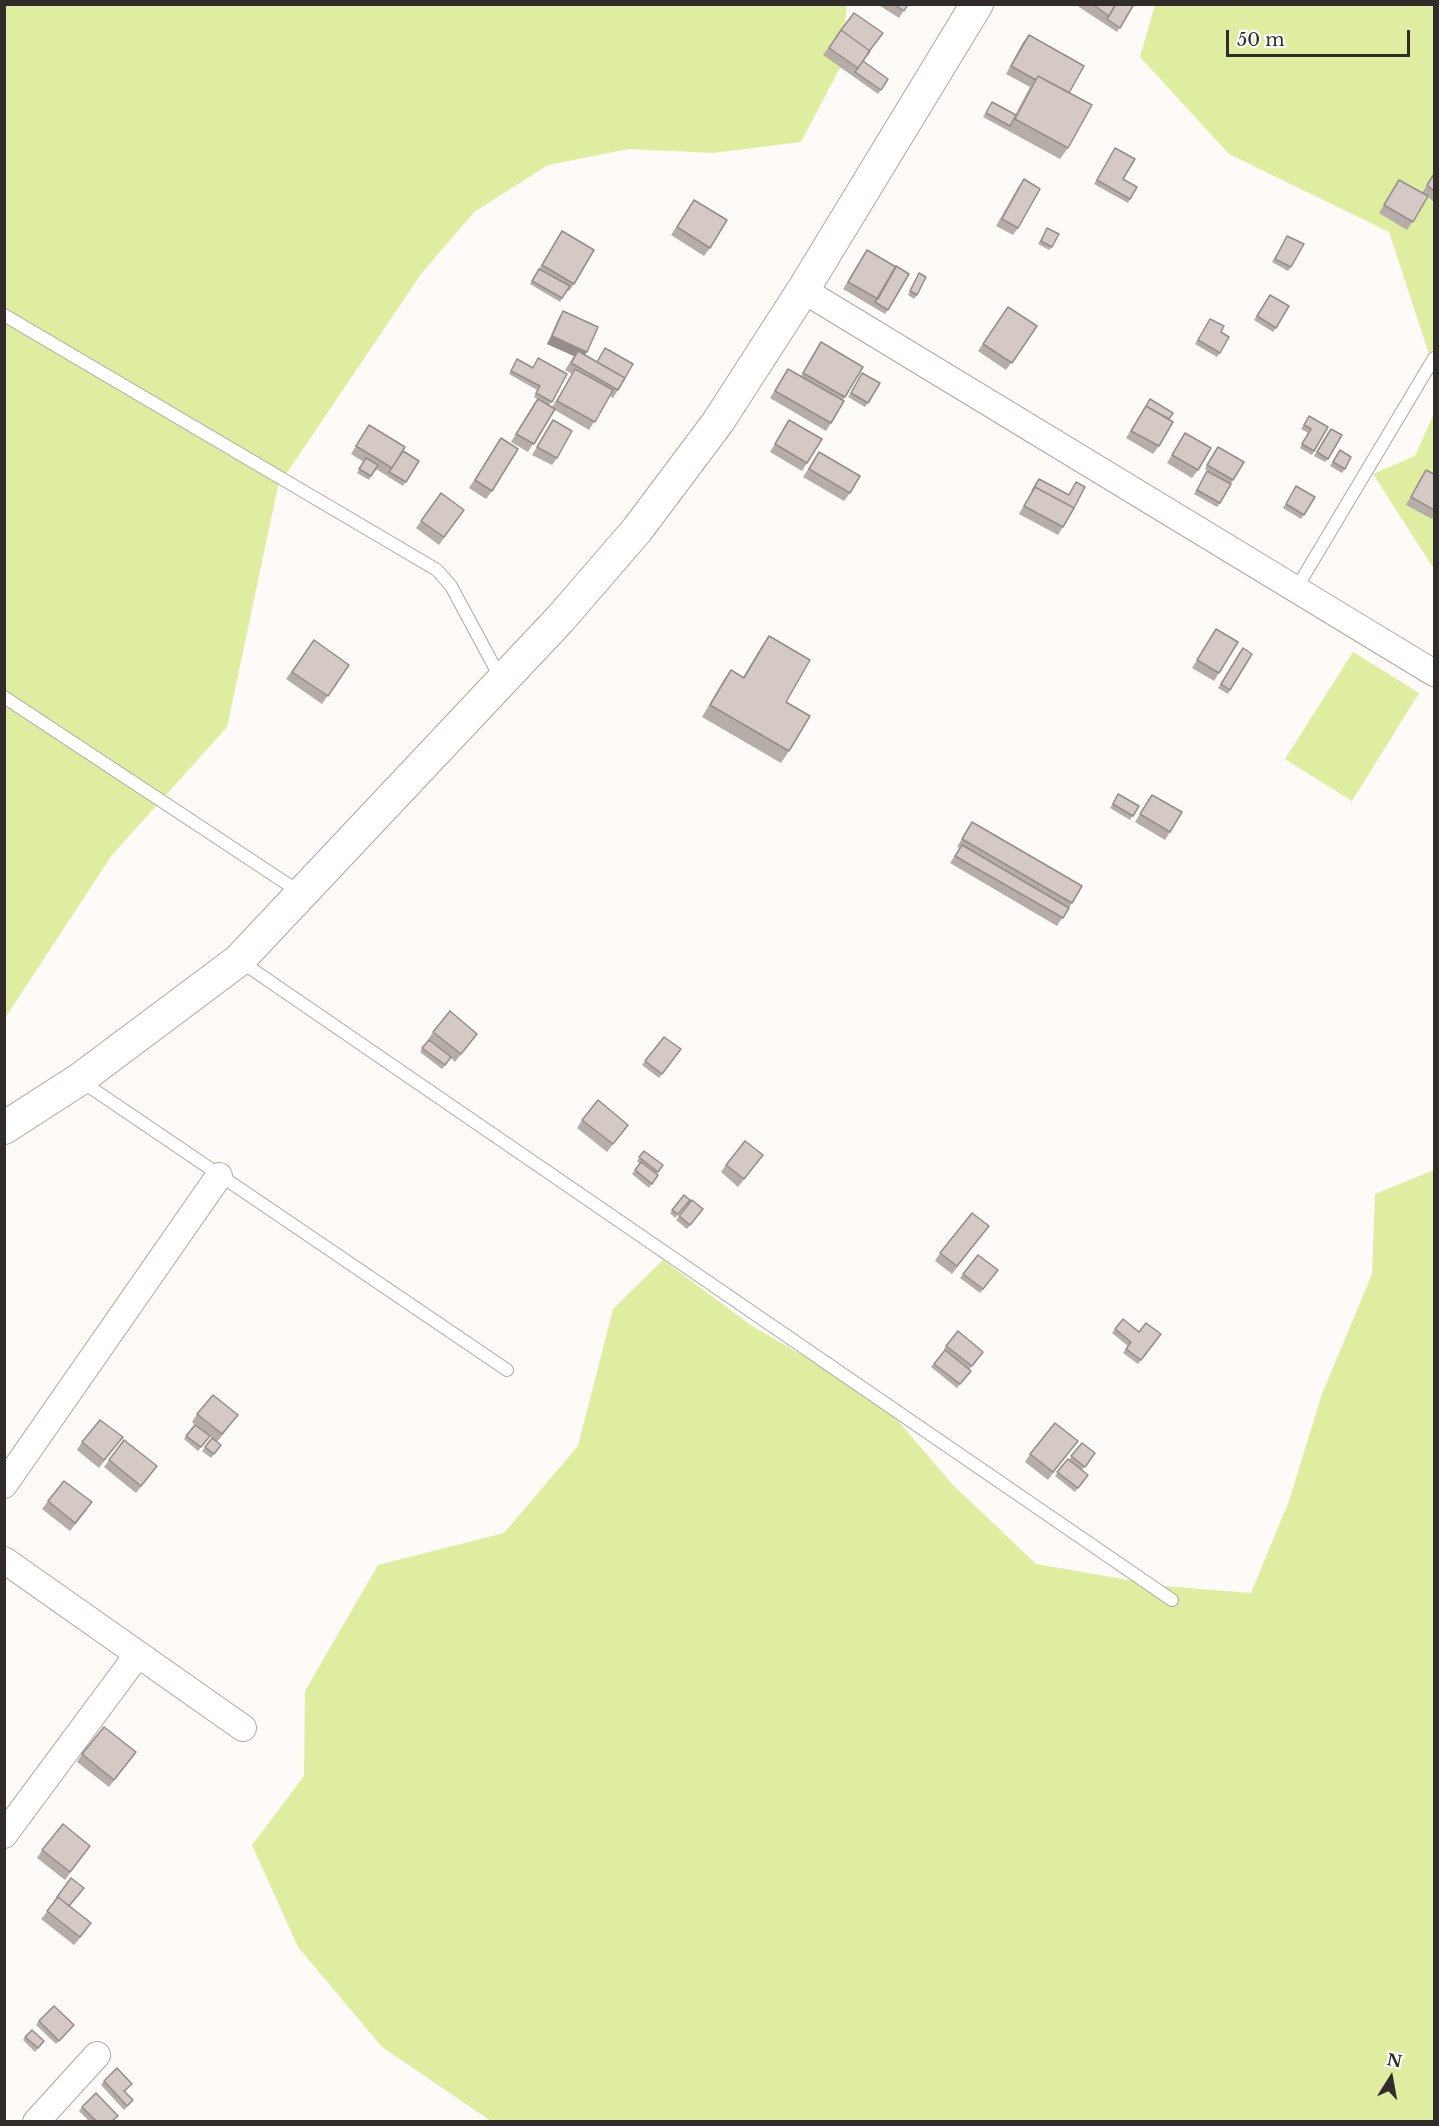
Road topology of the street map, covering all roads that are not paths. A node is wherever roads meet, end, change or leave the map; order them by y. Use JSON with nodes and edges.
{"nodes":[{"id":1,"x":977,"y":4,"type":"edge"},
{"id":2,"x":803,"y":290,"type":"junction"},
{"id":3,"x":4,"y":315,"type":"edge"},
{"id":4,"x":1434,"y":358,"type":"edge"},
{"id":5,"x":1296,"y":589,"type":"junction"},
{"id":6,"x":1434,"y":673,"type":"edge"},
{"id":7,"x":501,"y":680,"type":"junction"},
{"id":8,"x":4,"y":697,"type":"edge"},
{"id":9,"x":301,"y":893,"type":"junction"},
{"id":10,"x":239,"y":960,"type":"junction"},
{"id":11,"x":80,"y":1079,"type":"junction"},
{"id":12,"x":4,"y":1128,"type":"edge"},
{"id":13,"x":219,"y":1176,"type":"junction"},
{"id":14,"x":507,"y":1370,"type":"dead end"},
{"id":15,"x":4,"y":1485,"type":"edge"},
{"id":16,"x":4,"y":1560,"type":"edge"},
{"id":17,"x":1173,"y":1600,"type":"dead end"},
{"id":18,"x":138,"y":1654,"type":"junction"},
{"id":19,"x":243,"y":1728,"type":"dead end"},
{"id":20,"x":4,"y":1835,"type":"edge"},
{"id":21,"x":97,"y":2055,"type":"dead end"},
{"id":22,"x":36,"y":2121,"type":"edge"}],
"edges":[{"from":1,"to":2,"type":"street"},
{"from":2,"to":5,"type":"street"},
{"from":2,"to":7,"type":"street"},
{"from":3,"to":7,"type":"lane"},
{"from":4,"to":5,"type":"lane"},
{"from":5,"to":6,"type":"street"},
{"from":7,"to":9,"type":"street"},
{"from":8,"to":9,"type":"lane"},
{"from":9,"to":10,"type":"street"},
{"from":10,"to":11,"type":"street"},
{"from":10,"to":17,"type":"lane"},
{"from":11,"to":12,"type":"street"},
{"from":11,"to":13,"type":"lane"},
{"from":13,"to":14,"type":"lane"},
{"from":13,"to":15,"type":"street"},
{"from":16,"to":18,"type":"street"},
{"from":18,"to":19,"type":"street"},
{"from":18,"to":20,"type":"street"},
{"from":21,"to":22,"type":"street"}]}
